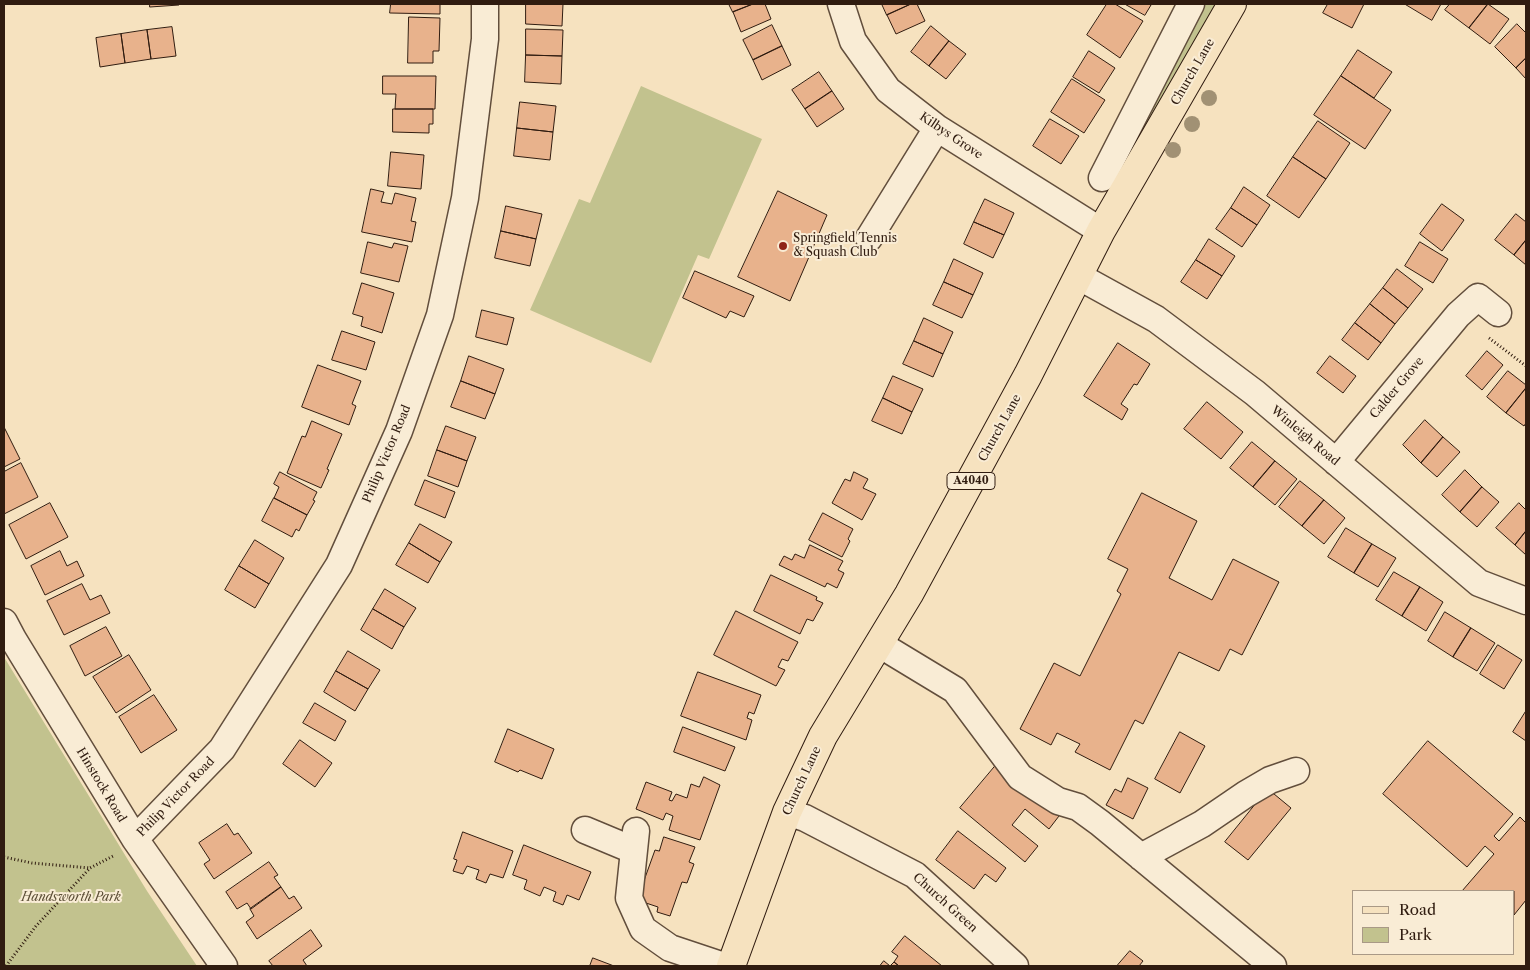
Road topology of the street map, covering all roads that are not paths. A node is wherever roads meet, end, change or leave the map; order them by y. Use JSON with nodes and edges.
{"nodes":[{"id":1,"x":485,"y":4,"type":"edge"},
{"id":2,"x":841,"y":4,"type":"edge"},
{"id":3,"x":1190,"y":4,"type":"edge"},
{"id":4,"x":1232,"y":4,"type":"edge"},
{"id":5,"x":937,"y":128,"type":"junction"},
{"id":6,"x":1102,"y":178,"type":"dead end"},
{"id":7,"x":1101,"y":231,"type":"junction"},
{"id":8,"x":869,"y":238,"type":"dead end"},
{"id":9,"x":1078,"y":276,"type":"junction"},
{"id":10,"x":1498,"y":313,"type":"dead end"},
{"id":11,"x":1336,"y":462,"type":"junction"},
{"id":12,"x":1526,"y":601,"type":"edge"},
{"id":13,"x":4,"y":622,"type":"edge"},
{"id":14,"x":879,"y":644,"type":"junction"},
{"id":15,"x":1296,"y":771,"type":"dead end"},
{"id":16,"x":786,"y":812,"type":"junction"},
{"id":17,"x":585,"y":830,"type":"dead end"},
{"id":18,"x":135,"y":839,"type":"junction"},
{"id":19,"x":1141,"y":857,"type":"junction"},
{"id":20,"x":224,"y":966,"type":"edge"},
{"id":21,"x":724,"y":966,"type":"edge"},
{"id":22,"x":731,"y":966,"type":"edge"},
{"id":23,"x":1015,"y":966,"type":"edge"},
{"id":24,"x":1273,"y":966,"type":"edge"}],
"edges":[{"from":1,"to":18,"type":"street","name":"Philip Victor Road"},
{"from":2,"to":5,"type":"street","name":"Kilbys Grove"},
{"from":3,"to":6,"type":"street"},
{"from":4,"to":7,"type":"main road","name":"Church Lane","number":"A4040"},
{"from":5,"to":7,"type":"street","name":"Kilbys Grove"},
{"from":5,"to":8,"type":"street"},
{"from":7,"to":9,"type":"main road","name":"Church Lane","number":"A4040"},
{"from":9,"to":11,"type":"street","name":"Winleigh Road"},
{"from":9,"to":14,"type":"main road","name":"Church Lane","number":"A4040"},
{"from":10,"to":11,"type":"street","name":"Calder Grove"},
{"from":11,"to":12,"type":"street","name":"Winleigh Road"},
{"from":13,"to":18,"type":"street","name":"Hinstock Road"},
{"from":14,"to":16,"type":"main road","name":"Church Lane","number":"A4040"},
{"from":14,"to":19,"type":"street"},
{"from":15,"to":19,"type":"street"},
{"from":16,"to":22,"type":"main road","name":"Church Lane","number":"A4040"},
{"from":16,"to":23,"type":"street","name":"Church Green"},
{"from":17,"to":21,"type":"street"},
{"from":18,"to":20,"type":"street","name":"Hinstock Road"},
{"from":19,"to":24,"type":"street"}]}
